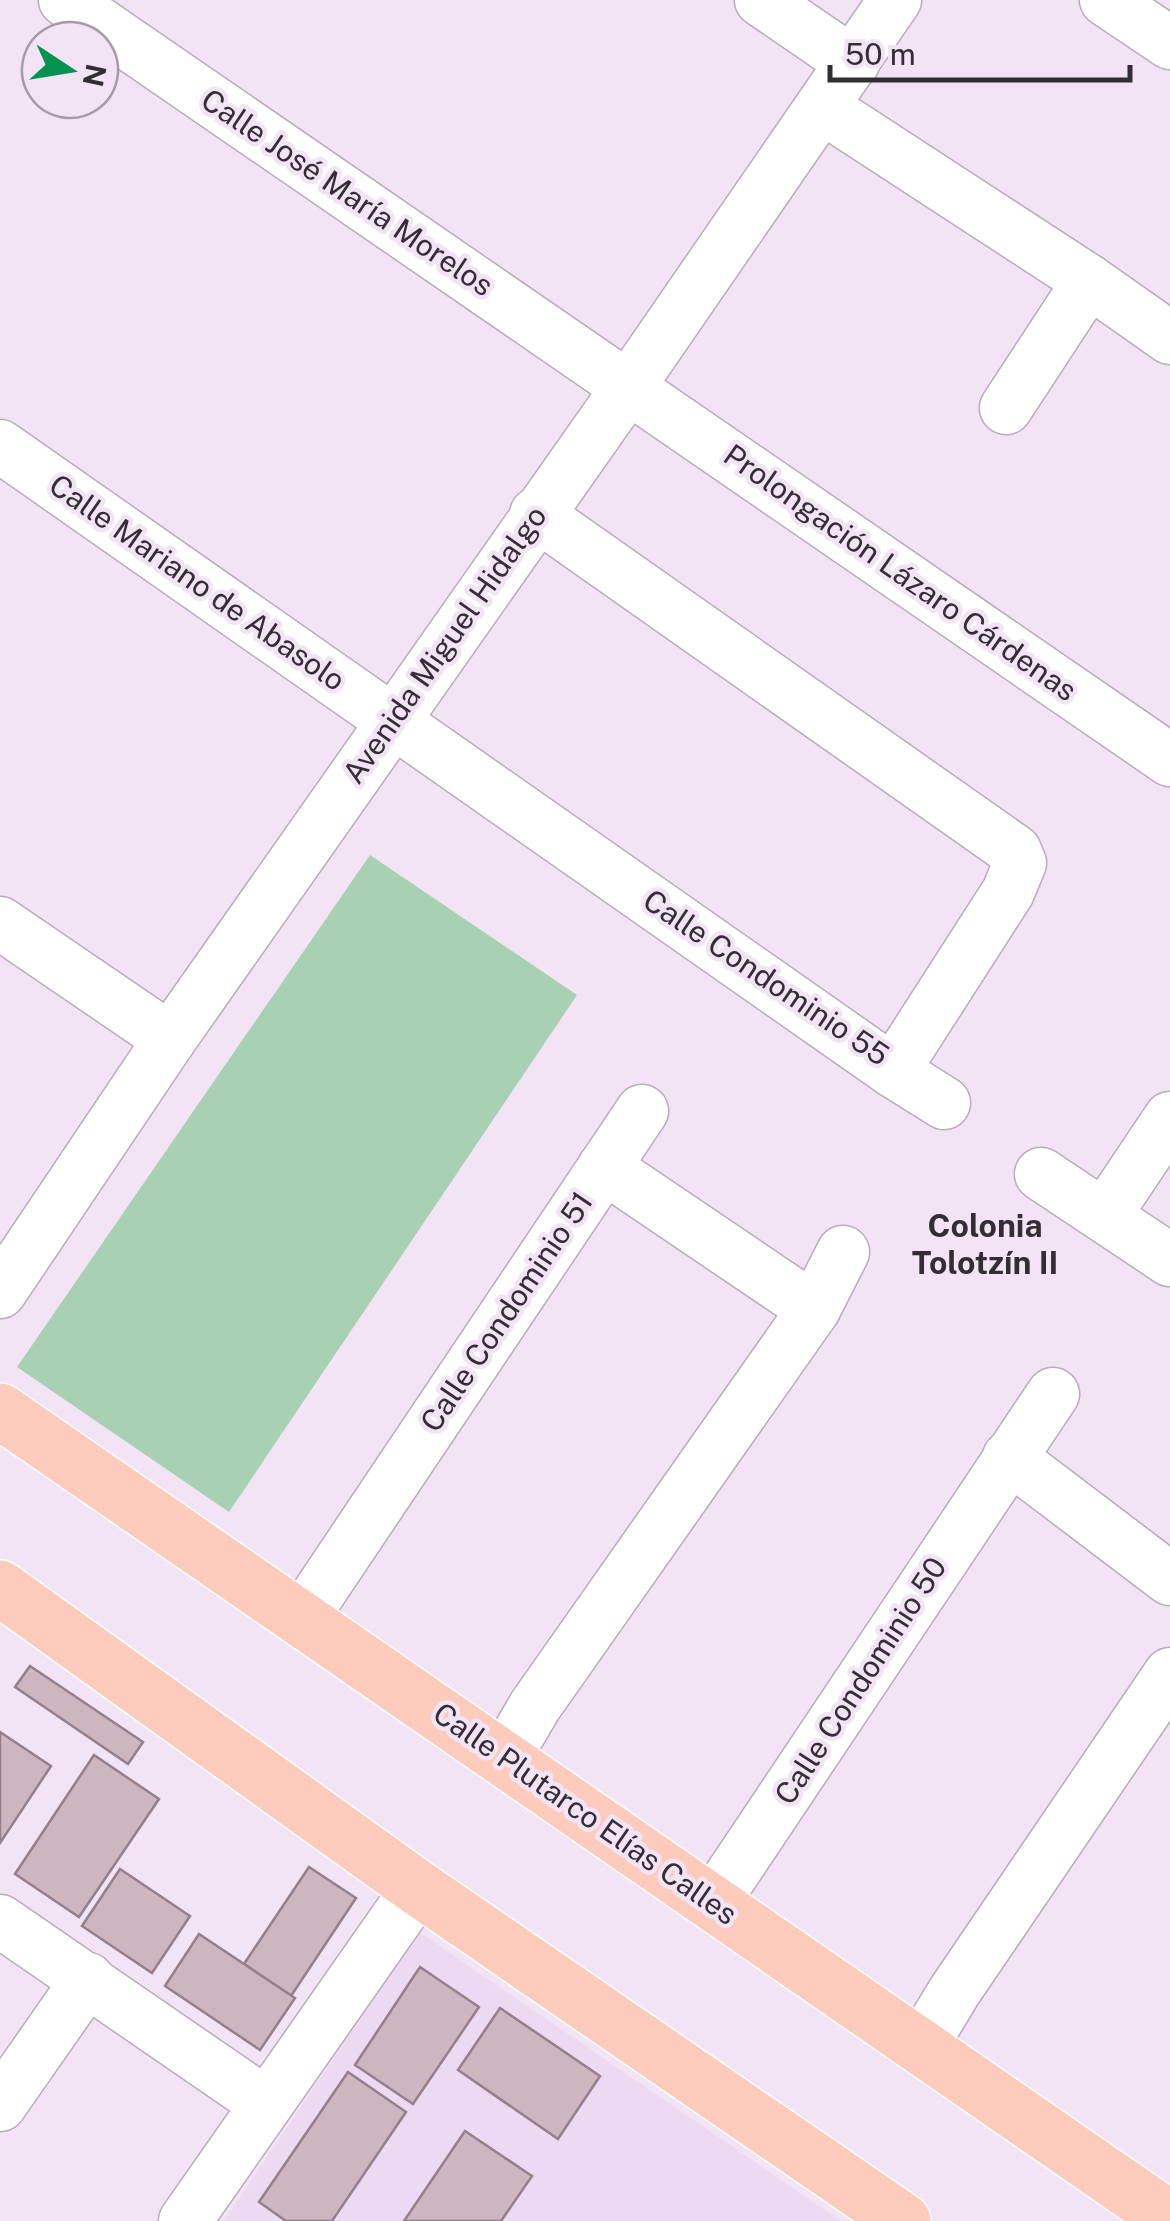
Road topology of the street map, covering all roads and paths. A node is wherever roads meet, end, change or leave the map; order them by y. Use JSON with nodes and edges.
{"nodes":[{"id":1,"x":66,"y":0,"type":"edge"},
{"id":2,"x":761,"y":0,"type":"edge"},
{"id":3,"x":895,"y":0,"type":"edge"},
{"id":4,"x":1106,"y":0,"type":"edge"},
{"id":5,"x":1170,"y":43,"type":"edge"},
{"id":6,"x":852,"y":64,"type":"junction"},
{"id":7,"x":822,"y":107,"type":"junction"},
{"id":8,"x":1089,"y":281,"type":"junction"},
{"id":9,"x":1170,"y":338,"type":"edge"},
{"id":10,"x":629,"y":386,"type":"junction"},
{"id":11,"x":1006,"y":408,"type":"dead end"},
{"id":12,"x":0,"y":446,"type":"edge"},
{"id":13,"x":536,"y":514,"type":"junction"},
{"id":14,"x":393,"y":719,"type":"junction"},
{"id":15,"x":1170,"y":760,"type":"edge"},
{"id":16,"x":0,"y":923,"type":"edge"},
{"id":17,"x":170,"y":1039,"type":"junction"},
{"id":18,"x":892,"y":1071,"type":"junction"},
{"id":19,"x":944,"y":1103,"type":"dead end"},
{"id":20,"x":642,"y":1111,"type":"dead end"},
{"id":21,"x":1170,"y":1118,"type":"edge"},
{"id":22,"x":604,"y":1167,"type":"junction"},
{"id":23,"x":1041,"y":1174,"type":"dead end"},
{"id":24,"x":1105,"y":1215,"type":"junction"},
{"id":25,"x":843,"y":1252,"type":"dead end"},
{"id":26,"x":1170,"y":1260,"type":"edge"},
{"id":27,"x":0,"y":1292,"type":"edge"},
{"id":28,"x":814,"y":1309,"type":"junction"},
{"id":29,"x":1053,"y":1394,"type":"dead end"},
{"id":30,"x":0,"y":1411,"type":"edge"},
{"id":31,"x":1009,"y":1457,"type":"junction"},
{"id":32,"x":1170,"y":1579,"type":"edge"},
{"id":33,"x":0,"y":1588,"type":"edge"},
{"id":34,"x":302,"y":1618,"type":"junction"},
{"id":35,"x":1170,"y":1674,"type":"edge"},
{"id":36,"x":505,"y":1757,"type":"junction"},
{"id":37,"x":418,"y":1888,"type":"junction"},
{"id":38,"x":712,"y":1904,"type":"junction"},
{"id":39,"x":0,"y":1922,"type":"edge"},
{"id":40,"x":88,"y":1979,"type":"junction"},
{"id":41,"x":921,"y":2047,"type":"junction"},
{"id":42,"x":265,"y":2103,"type":"junction"},
{"id":43,"x":0,"y":2106,"type":"edge"},
{"id":44,"x":1158,"y":2206,"type":"edge"},
{"id":45,"x":186,"y":2221,"type":"edge"},
{"id":46,"x":903,"y":2221,"type":"edge"}],
"edges":[{"from":1,"to":10,"type":"street","name":"Calle José María Morelos"},
{"from":2,"to":6,"type":"street"},
{"from":3,"to":6,"type":"street","name":"Avenida Miguel Hidalgo"},
{"from":4,"to":5,"type":"street"},
{"from":6,"to":7,"type":"street","name":"Avenida Miguel Hidalgo"},
{"from":7,"to":8,"type":"street"},
{"from":7,"to":10,"type":"street","name":"Avenida Miguel Hidalgo"},
{"from":8,"to":9,"type":"street"},
{"from":8,"to":11,"type":"street"},
{"from":10,"to":13,"type":"street","name":"Avenida Miguel Hidalgo"},
{"from":10,"to":15,"type":"street","name":"Prolongación Lázaro Cárdenas"},
{"from":12,"to":14,"type":"street","name":"Calle Mariano de Abasolo"},
{"from":13,"to":14,"type":"street","name":"Avenida Miguel Hidalgo"},
{"from":13,"to":18,"type":"street","name":"Calle Condominio 55"},
{"from":14,"to":17,"type":"street","name":"Avenida Miguel Hidalgo"},
{"from":14,"to":18,"type":"street","name":"Calle Condominio 55"},
{"from":16,"to":17,"type":"street"},
{"from":17,"to":27,"type":"street","name":"Avenida Miguel Hidalgo"},
{"from":18,"to":19,"type":"street"},
{"from":20,"to":22,"type":"street"},
{"from":21,"to":24,"type":"street"},
{"from":22,"to":28,"type":"street","name":"Calle Condominio 51"},
{"from":22,"to":34,"type":"street","name":"Calle Condominio 51"},
{"from":23,"to":24,"type":"street"},
{"from":24,"to":26,"type":"street"},
{"from":25,"to":28,"type":"street"},
{"from":28,"to":36,"type":"street"},
{"from":29,"to":31,"type":"street","name":"Calle Condominio 50"},
{"from":30,"to":34,"type":"main road","name":"Calle Plutarco Elías Calles"},
{"from":31,"to":32,"type":"street"},
{"from":31,"to":38,"type":"street","name":"Calle Condominio 50"},
{"from":33,"to":37,"type":"main road"},
{"from":34,"to":36,"type":"main road","name":"Calle Plutarco Elías Calles"},
{"from":35,"to":41,"type":"street"},
{"from":36,"to":38,"type":"main road","name":"Calle Plutarco Elías Calles"},
{"from":37,"to":42,"type":"street"},
{"from":37,"to":46,"type":"main road"},
{"from":38,"to":41,"type":"main road","name":"Calle Plutarco Elías Calles"},
{"from":39,"to":40,"type":"street"},
{"from":40,"to":42,"type":"street"},
{"from":40,"to":43,"type":"street"},
{"from":41,"to":44,"type":"main road","name":"Calle Plutarco Elías Calles"},
{"from":42,"to":45,"type":"street"}]}
